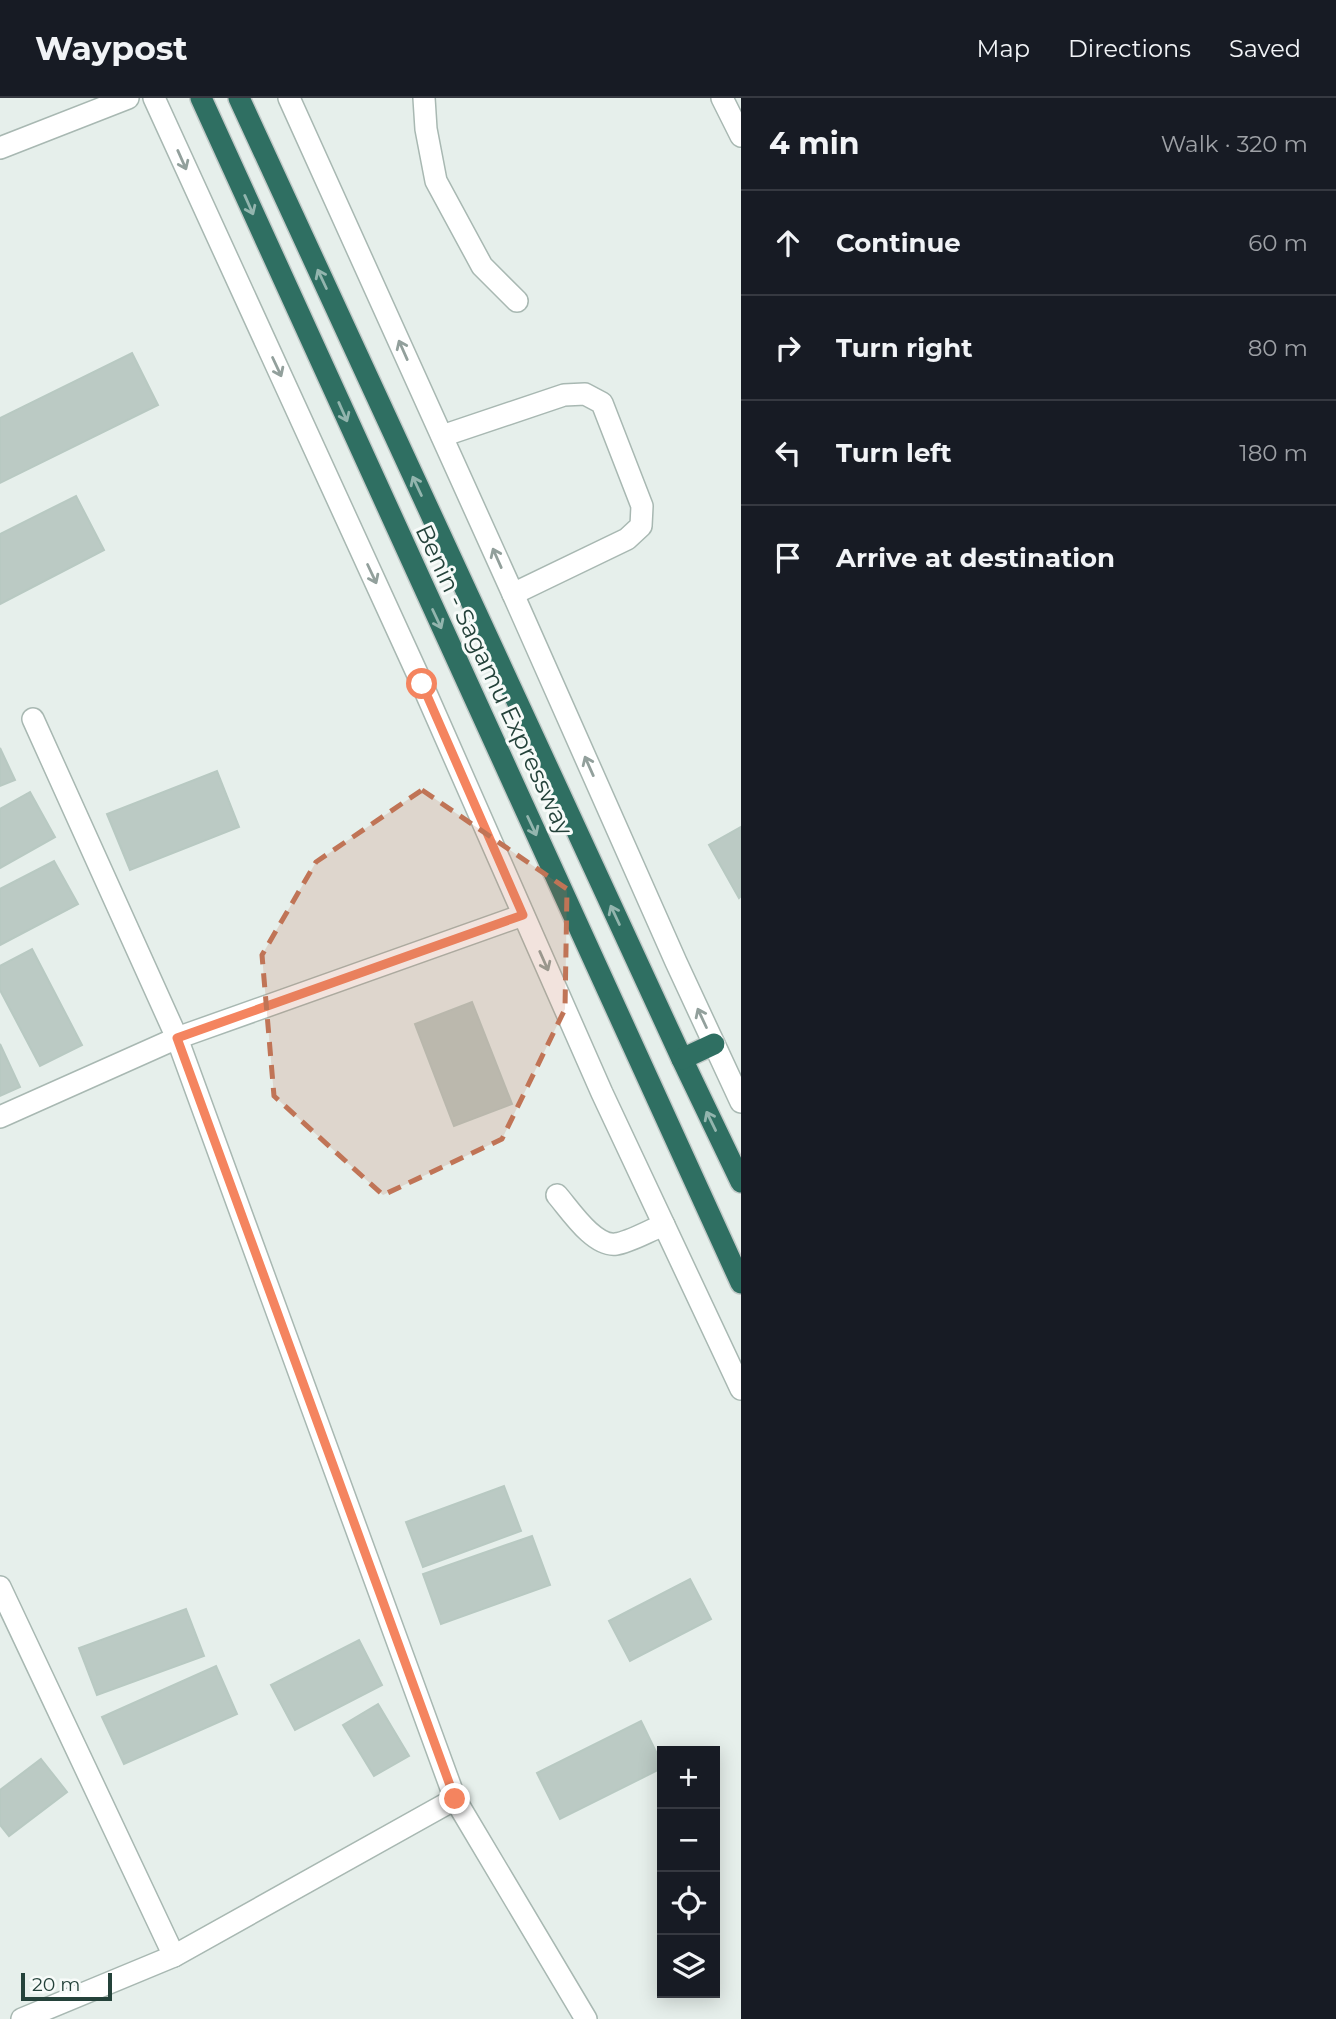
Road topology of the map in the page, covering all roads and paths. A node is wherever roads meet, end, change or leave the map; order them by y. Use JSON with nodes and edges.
{"nodes":[{"id":1,"x":128,"y":98,"type":"edge"},
{"id":2,"x":154,"y":98,"type":"edge"},
{"id":3,"x":201,"y":98,"type":"edge"},
{"id":4,"x":239,"y":98,"type":"edge"},
{"id":5,"x":289,"y":98,"type":"edge"},
{"id":6,"x":424,"y":98,"type":"edge"},
{"id":7,"x":722,"y":98,"type":"edge"},
{"id":8,"x":741,"y":136,"type":"edge"},
{"id":9,"x":0,"y":148,"type":"edge"},
{"id":10,"x":517,"y":301,"type":"dead end"},
{"id":11,"x":442,"y":436,"type":"junction"},
{"id":12,"x":513,"y":594,"type":"junction"},
{"id":13,"x":33,"y":719,"type":"dead end"},
{"id":14,"x":523,"y":915,"type":"junction"},
{"id":15,"x":177,"y":1038,"type":"junction"},
{"id":16,"x":714,"y":1044,"type":"junction"},
{"id":17,"x":682,"y":1059,"type":"junction"},
{"id":18,"x":741,"y":1102,"type":"edge"},
{"id":19,"x":0,"y":1117,"type":"edge"},
{"id":20,"x":741,"y":1182,"type":"edge"},
{"id":21,"x":557,"y":1195,"type":"dead end"},
{"id":22,"x":664,"y":1225,"type":"junction"},
{"id":23,"x":741,"y":1283,"type":"edge"},
{"id":24,"x":741,"y":1389,"type":"edge"},
{"id":25,"x":0,"y":1587,"type":"edge"},
{"id":26,"x":455,"y":1799,"type":"junction"},
{"id":27,"x":174,"y":1956,"type":"junction"},
{"id":28,"x":22,"y":2019,"type":"edge"},
{"id":29,"x":586,"y":2019,"type":"edge"}],
"edges":[{"from":1,"to":9,"type":"street"},
{"from":2,"to":14,"type":"street","one_way":true},
{"from":3,"to":23,"type":"highway","name":"Benin - Sagamu Expressway","one_way":true},
{"from":17,"to":4,"type":"highway","one_way":true},
{"from":11,"to":5,"type":"street","one_way":true},
{"from":6,"to":10,"type":"street"},
{"from":7,"to":8,"type":"street"},
{"from":12,"to":11,"type":"street","one_way":true},
{"from":11,"to":12,"type":"street"},
{"from":16,"to":12,"type":"street","one_way":true},
{"from":13,"to":15,"type":"street"},
{"from":14,"to":15,"type":"street"},
{"from":14,"to":22,"type":"street","one_way":true},
{"from":15,"to":19,"type":"street"},
{"from":15,"to":26,"type":"street"},
{"from":16,"to":17,"type":"highway"},
{"from":16,"to":18,"type":"street"},
{"from":20,"to":17,"type":"highway","one_way":true},
{"from":21,"to":22,"type":"street"},
{"from":22,"to":24,"type":"street"},
{"from":25,"to":27,"type":"street"},
{"from":26,"to":27,"type":"street"},
{"from":26,"to":29,"type":"street"},
{"from":27,"to":28,"type":"street"}]}
